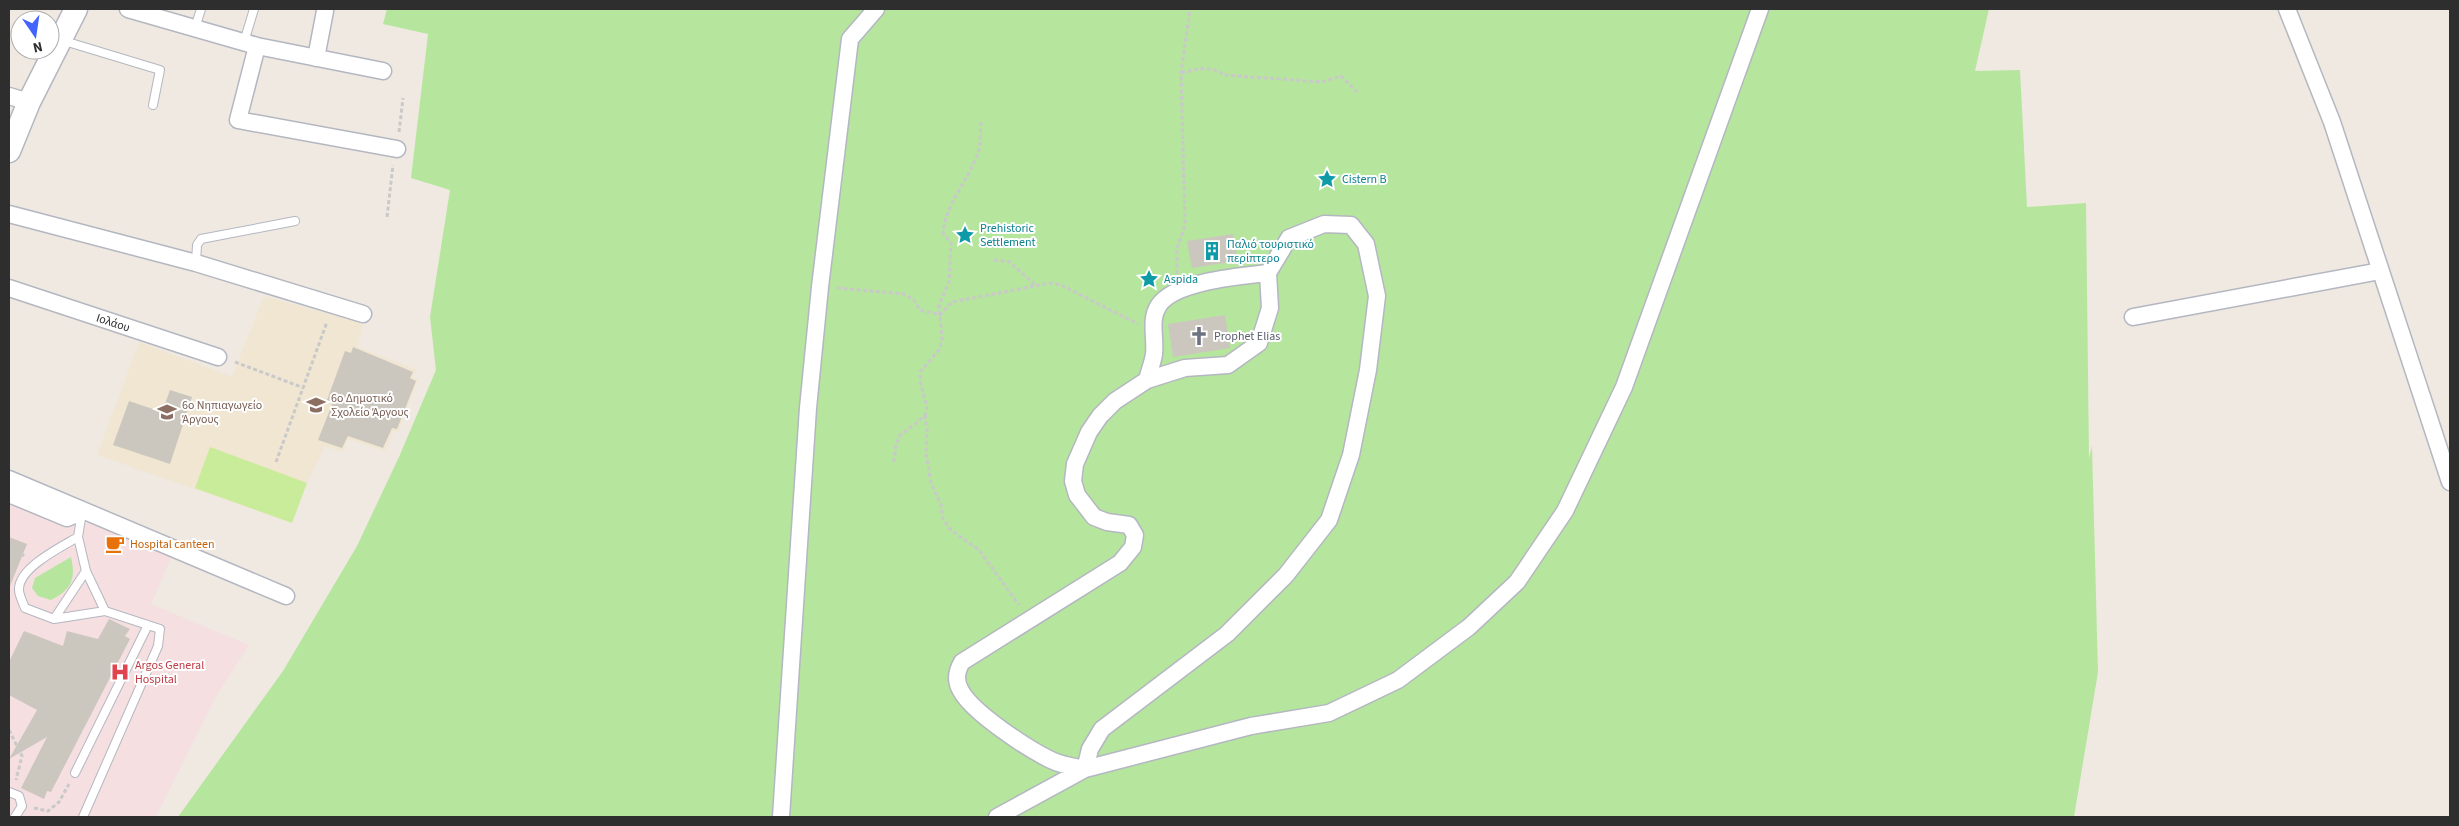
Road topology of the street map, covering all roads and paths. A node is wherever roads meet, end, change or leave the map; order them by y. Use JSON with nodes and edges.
{"nodes":[{"id":1,"x":76,"y":9,"type":"edge"},
{"id":2,"x":128,"y":9,"type":"edge"},
{"id":3,"x":201,"y":9,"type":"edge"},
{"id":4,"x":254,"y":9,"type":"edge"},
{"id":5,"x":876,"y":9,"type":"edge"},
{"id":6,"x":1190,"y":9,"type":"edge"},
{"id":7,"x":1760,"y":9,"type":"edge"},
{"id":8,"x":2287,"y":9,"type":"edge"},
{"id":9,"x":324,"y":11,"type":"dead end"},
{"id":10,"x":195,"y":28,"type":"junction"},
{"id":11,"x":60,"y":40,"type":"joint"},
{"id":12,"x":251,"y":44,"type":"junction"},
{"id":13,"x":316,"y":58,"type":"junction"},
{"id":14,"x":46,"y":60,"type":"edge"},
{"id":15,"x":383,"y":71,"type":"dead end"},
{"id":16,"x":1181,"y":73,"type":"junction"},
{"id":17,"x":1358,"y":93,"type":"dead end"},
{"id":18,"x":403,"y":98,"type":"dead end"},
{"id":19,"x":19,"y":99,"type":"edge"},
{"id":20,"x":153,"y":105,"type":"dead end"},
{"id":21,"x":981,"y":122,"type":"dead end"},
{"id":22,"x":396,"y":149,"type":"junction"},
{"id":23,"x":9,"y":151,"type":"edge"},
{"id":24,"x":9,"y":214,"type":"edge"},
{"id":25,"x":387,"y":217,"type":"dead end"},
{"id":26,"x":295,"y":221,"type":"dead end"},
{"id":27,"x":994,"y":260,"type":"dead end"},
{"id":28,"x":196,"y":264,"type":"junction"},
{"id":29,"x":2380,"y":271,"type":"junction"},
{"id":30,"x":1268,"y":273,"type":"junction"},
{"id":31,"x":1035,"y":286,"type":"junction"},
{"id":32,"x":820,"y":287,"type":"junction"},
{"id":33,"x":9,"y":288,"type":"edge"},
{"id":34,"x":1179,"y":290,"type":"junction"},
{"id":35,"x":333,"y":305,"type":"junction"},
{"id":36,"x":363,"y":314,"type":"dead end"},
{"id":37,"x":940,"y":315,"type":"junction"},
{"id":38,"x":2133,"y":317,"type":"dead end"},
{"id":39,"x":1153,"y":327,"type":"junction"},
{"id":40,"x":218,"y":358,"type":"dead end"},
{"id":41,"x":237,"y":363,"type":"dead end"},
{"id":42,"x":1147,"y":380,"type":"junction"},
{"id":43,"x":304,"y":388,"type":"junction"},
{"id":44,"x":925,"y":414,"type":"junction"},
{"id":45,"x":276,"y":462,"type":"dead end"},
{"id":46,"x":894,"y":462,"type":"dead end"},
{"id":47,"x":9,"y":479,"type":"edge"},
{"id":48,"x":2450,"y":482,"type":"edge"},
{"id":49,"x":9,"y":494,"type":"edge"},
{"id":50,"x":82,"y":512,"type":"junction"},
{"id":51,"x":78,"y":537,"type":"junction"},
{"id":52,"x":86,"y":571,"type":"junction"},
{"id":53,"x":286,"y":596,"type":"dead end"},
{"id":54,"x":105,"y":611,"type":"junction"},
{"id":55,"x":54,"y":619,"type":"junction"},
{"id":56,"x":1030,"y":620,"type":"junction"},
{"id":57,"x":148,"y":624,"type":"junction"},
{"id":58,"x":9,"y":730,"type":"edge"},
{"id":59,"x":1085,"y":769,"type":"junction"},
{"id":60,"x":75,"y":773,"type":"joint"},
{"id":61,"x":11,"y":792,"type":"edge"},
{"id":62,"x":22,"y":806,"type":"junction"},
{"id":63,"x":15,"y":817,"type":"edge"},
{"id":64,"x":82,"y":817,"type":"edge"},
{"id":65,"x":781,"y":817,"type":"edge"},
{"id":66,"x":997,"y":817,"type":"edge"}],
"edges":[{"from":1,"to":11,"type":"main road"},
{"from":2,"to":10,"type":"street"},
{"from":3,"to":10,"type":"lane"},
{"from":4,"to":12,"type":"lane"},
{"from":5,"to":32,"type":"street"},
{"from":6,"to":16,"type":"path"},
{"from":7,"to":59,"type":"street"},
{"from":8,"to":29,"type":"street"},
{"from":9,"to":13,"type":"street"},
{"from":10,"to":12,"type":"street"},
{"from":11,"to":20,"type":"lane"},
{"from":12,"to":13,"type":"street"},
{"from":12,"to":22,"type":"street"},
{"from":13,"to":15,"type":"street"},
{"from":14,"to":19,"type":"main road"},
{"from":16,"to":17,"type":"path"},
{"from":16,"to":34,"type":"path"},
{"from":18,"to":22,"type":"path"},
{"from":19,"to":23,"type":"main road"},
{"from":21,"to":37,"type":"path"},
{"from":22,"to":25,"type":"path"},
{"from":24,"to":28,"type":"street"},
{"from":26,"to":28,"type":"lane"},
{"from":27,"to":31,"type":"path"},
{"from":28,"to":35,"type":"street"},
{"from":29,"to":38,"type":"street"},
{"from":29,"to":48,"type":"street"},
{"from":30,"to":34,"type":"street"},
{"from":30,"to":42,"type":"street"},
{"from":30,"to":59,"type":"street"},
{"from":31,"to":37,"type":"path"},
{"from":31,"to":39,"type":"path"},
{"from":32,"to":37,"type":"path"},
{"from":32,"to":65,"type":"street"},
{"from":33,"to":40,"type":"street","name":"Ιολάου"},
{"from":34,"to":39,"type":"street"},
{"from":35,"to":36,"type":"street"},
{"from":35,"to":43,"type":"path"},
{"from":37,"to":44,"type":"path"},
{"from":39,"to":42,"type":"street"},
{"from":41,"to":43,"type":"path"},
{"from":42,"to":56,"type":"street"},
{"from":43,"to":45,"type":"path"},
{"from":44,"to":46,"type":"path"},
{"from":44,"to":56,"type":"path"},
{"from":47,"to":50,"type":"street"},
{"from":49,"to":50,"type":"street"},
{"from":50,"to":51,"type":"lane"},
{"from":50,"to":53,"type":"street"},
{"from":51,"to":52,"type":"lane"},
{"from":51,"to":55,"type":"lane"},
{"from":52,"to":54,"type":"lane"},
{"from":52,"to":55,"type":"lane"},
{"from":54,"to":55,"type":"lane"},
{"from":54,"to":57,"type":"lane"},
{"from":56,"to":59,"type":"street"},
{"from":57,"to":60,"type":"lane"},
{"from":57,"to":64,"type":"lane"},
{"from":58,"to":61,"type":"path"},
{"from":59,"to":66,"type":"street"},
{"from":60,"to":62,"type":"path"},
{"from":61,"to":62,"type":"lane"},
{"from":62,"to":63,"type":"lane"}]}
